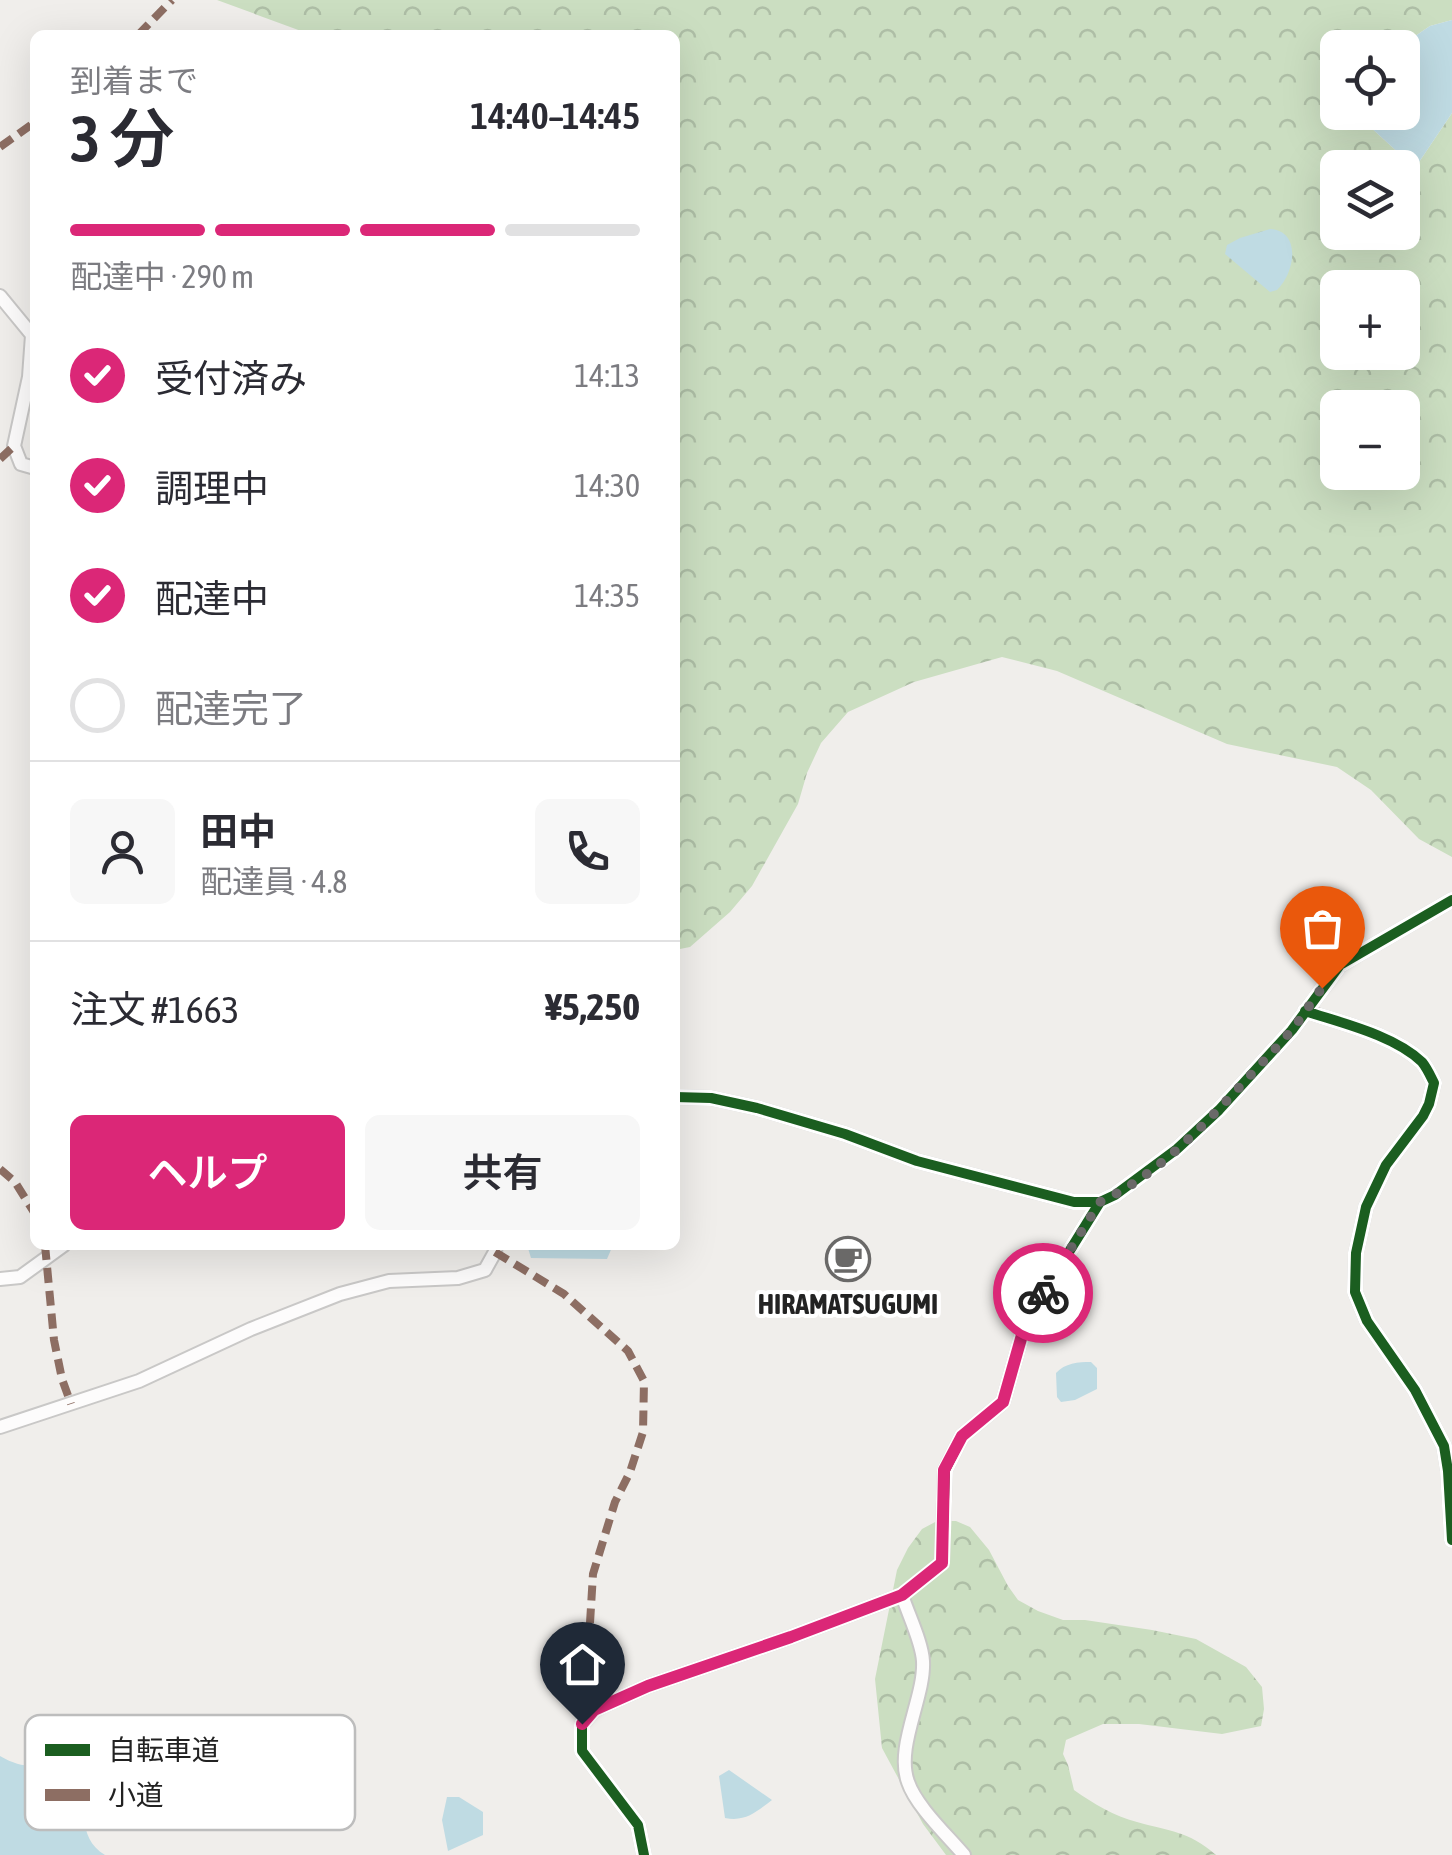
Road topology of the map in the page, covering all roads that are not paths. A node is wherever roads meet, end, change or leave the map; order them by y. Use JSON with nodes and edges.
{"nodes":[{"id":1,"x":2,"y":300,"type":"edge"},
{"id":2,"x":30,"y":333,"type":"edge"},
{"id":3,"x":30,"y":356,"type":"edge"},
{"id":4,"x":30,"y":467,"type":"edge"},
{"id":5,"x":1452,"y":900,"type":"edge"},
{"id":6,"x":1304,"y":1010,"type":"junction"},
{"id":7,"x":680,"y":1097,"type":"edge"},
{"id":8,"x":1100,"y":1202,"type":"junction"},
{"id":9,"x":57,"y":1250,"type":"edge"},
{"id":10,"x":495,"y":1250,"type":"edge"},
{"id":11,"x":0,"y":1279,"type":"edge"},
{"id":12,"x":0,"y":1427,"type":"edge"},
{"id":13,"x":1452,"y":1540,"type":"edge"},
{"id":14,"x":902,"y":1595,"type":"junction"},
{"id":15,"x":644,"y":1855,"type":"edge"},
{"id":16,"x":964,"y":1855,"type":"edge"}],
"edges":[{"from":1,"to":2,"type":"street"},
{"from":3,"to":4,"type":"street"},
{"from":5,"to":6,"type":"street"},
{"from":6,"to":8,"type":"street"},
{"from":6,"to":13,"type":"street"},
{"from":7,"to":8,"type":"street"},
{"from":8,"to":14,"type":"street"},
{"from":9,"to":11,"type":"street"},
{"from":10,"to":12,"type":"street"},
{"from":14,"to":15,"type":"street"},
{"from":14,"to":16,"type":"street"}]}
